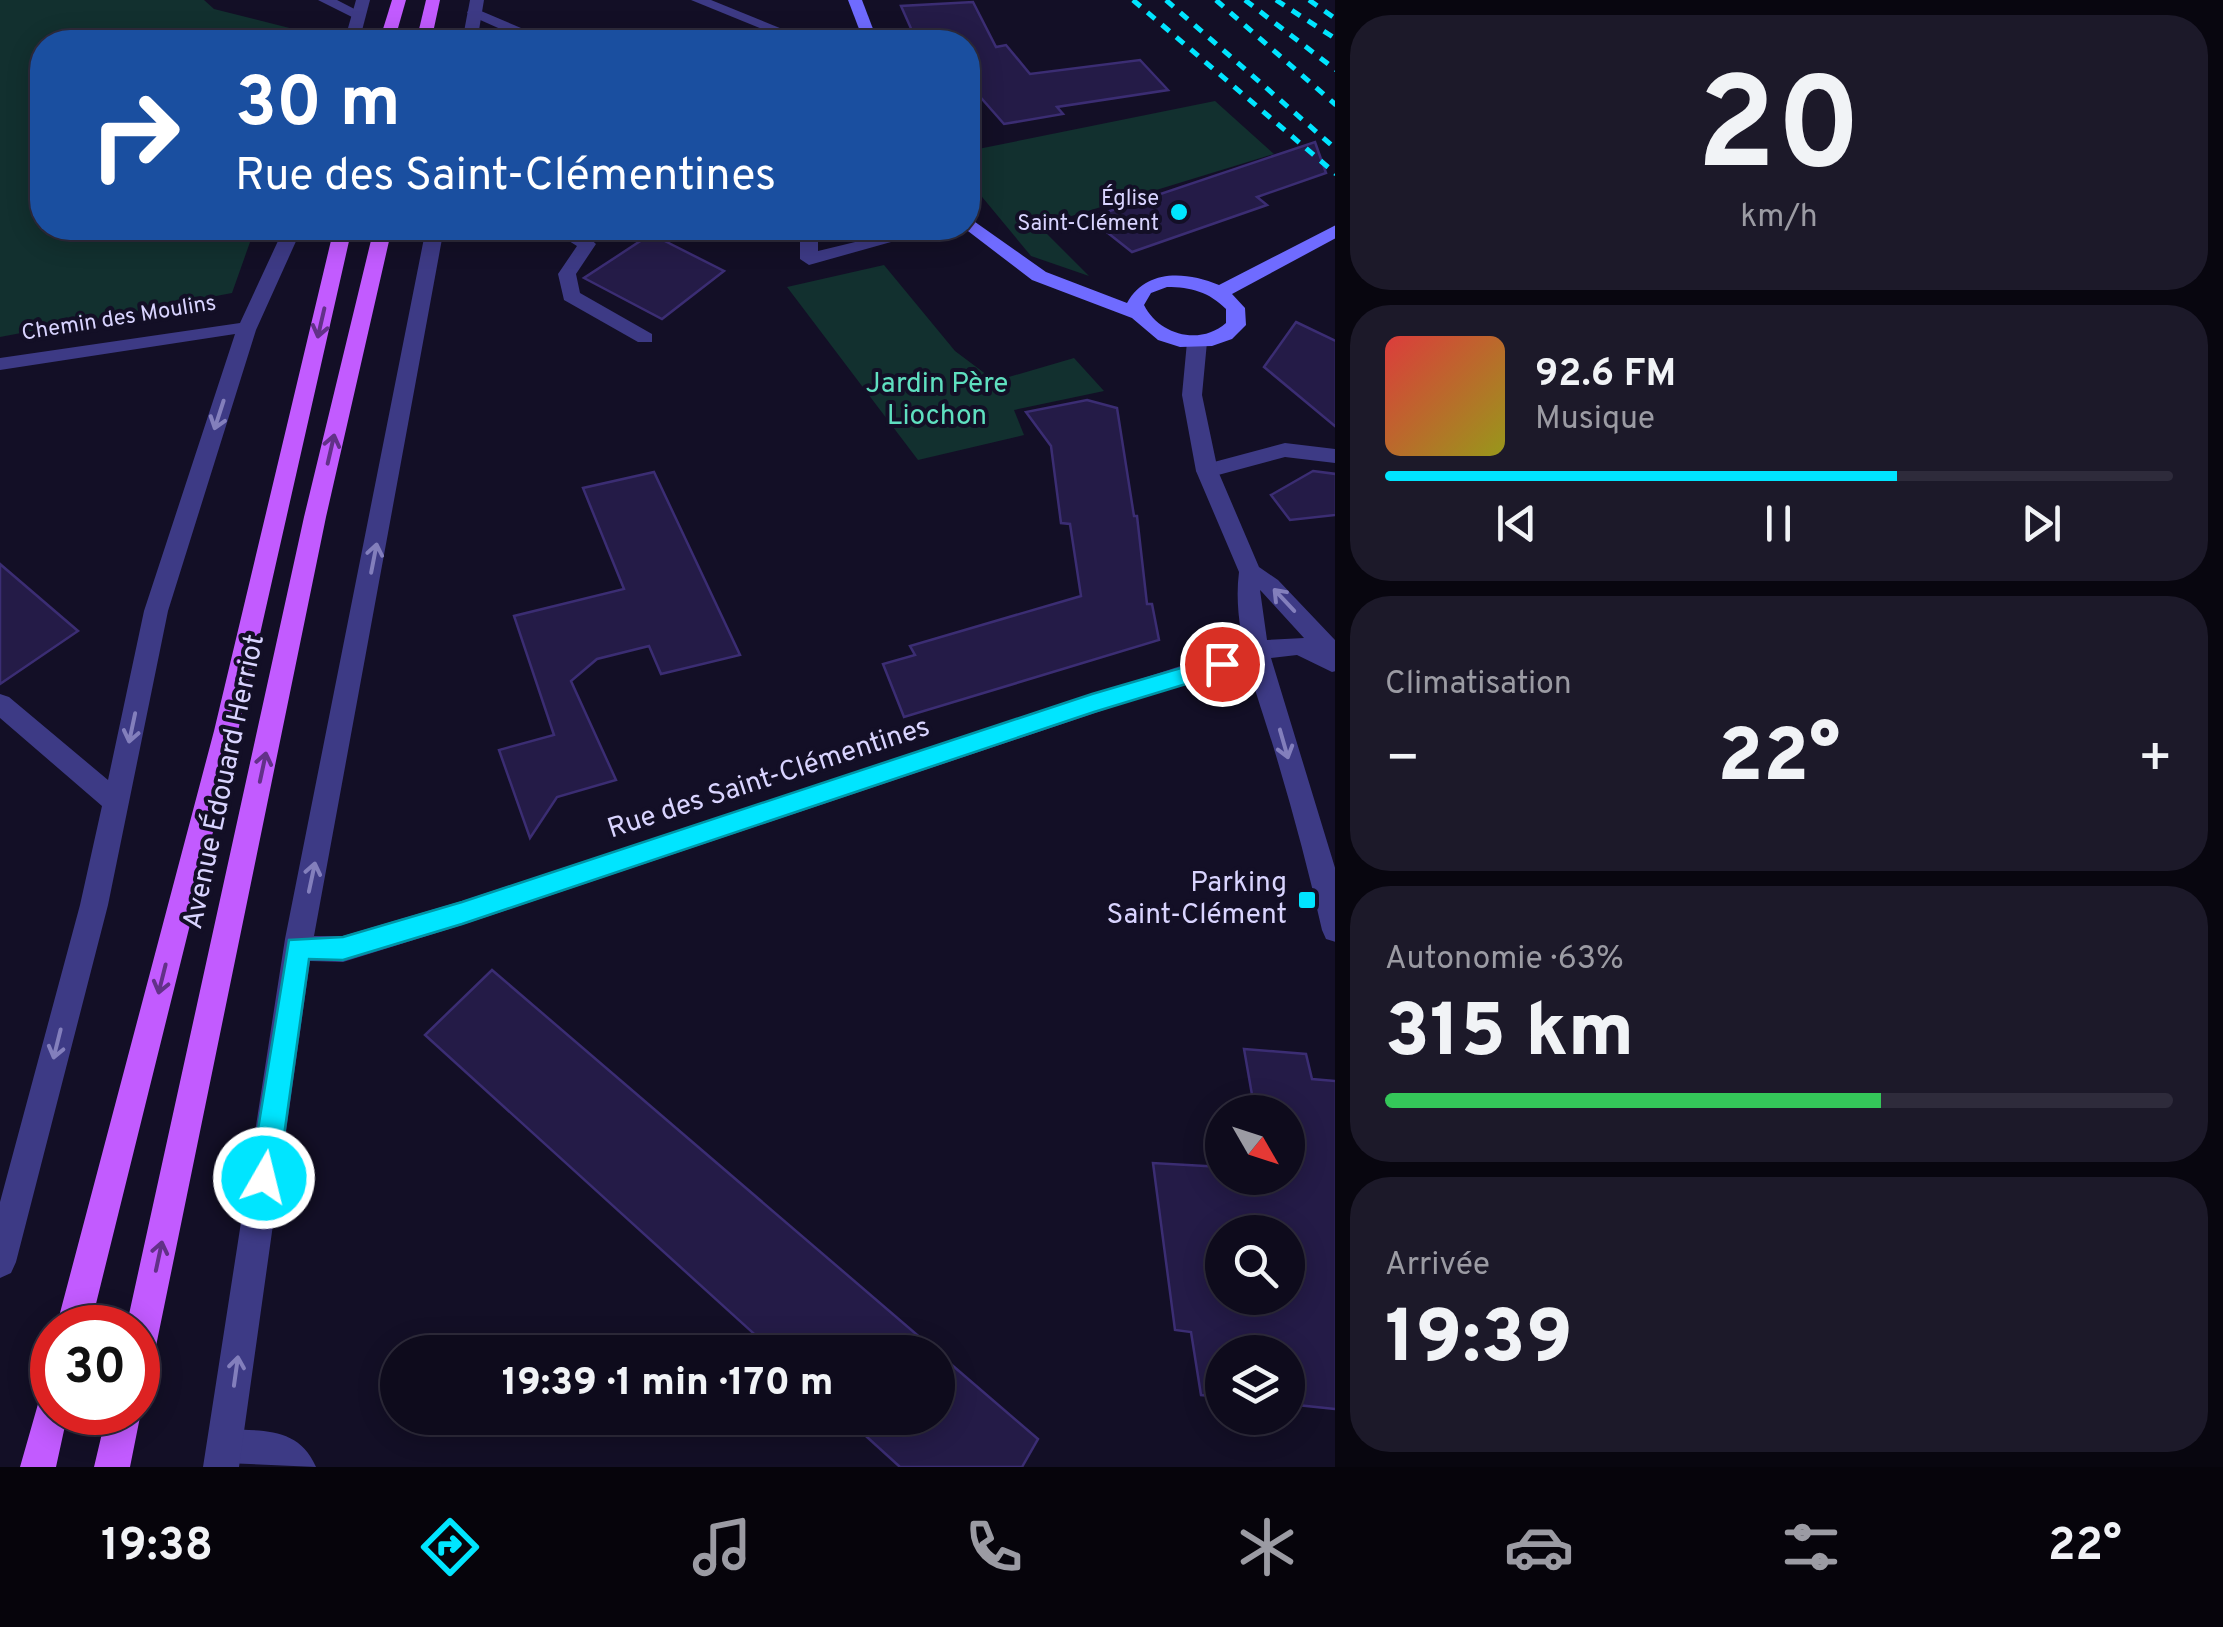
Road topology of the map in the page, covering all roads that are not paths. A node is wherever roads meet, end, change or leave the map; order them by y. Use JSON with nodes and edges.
{"nodes":[{"id":1,"x":325,"y":0,"type":"edge"},
{"id":2,"x":398,"y":0,"type":"edge"},
{"id":3,"x":433,"y":0,"type":"edge"},
{"id":4,"x":698,"y":0,"type":"edge"},
{"id":5,"x":855,"y":0,"type":"edge"},
{"id":6,"x":475,"y":6,"type":"edge"},
{"id":7,"x":361,"y":7,"type":"edge"},
{"id":8,"x":389,"y":30,"type":"edge"},
{"id":9,"x":427,"y":30,"type":"edge"},
{"id":10,"x":520,"y":30,"type":"edge"},
{"id":11,"x":775,"y":30,"type":"edge"},
{"id":12,"x":866,"y":30,"type":"edge"},
{"id":13,"x":980,"y":231,"type":"edge"},
{"id":14,"x":1335,"y":231,"type":"edge"},
{"id":15,"x":288,"y":240,"type":"edge"},
{"id":16,"x":339,"y":240,"type":"edge"},
{"id":17,"x":380,"y":240,"type":"edge"},
{"id":18,"x":433,"y":240,"type":"edge"},
{"id":19,"x":579,"y":240,"type":"edge"},
{"id":20,"x":809,"y":240,"type":"edge"},
{"id":21,"x":883,"y":240,"type":"edge"},
{"id":22,"x":1144,"y":290,"type":"junction"},
{"id":23,"x":1219,"y":293,"type":"junction"},
{"id":24,"x":1092,"y":296,"type":"junction"},
{"id":25,"x":1138,"y":314,"type":"junction"},
{"id":26,"x":246,"y":330,"type":"junction"},
{"id":27,"x":645,"y":338,"type":"dead end"},
{"id":28,"x":1197,"y":342,"type":"junction"},
{"id":29,"x":0,"y":364,"type":"edge"},
{"id":30,"x":1335,"y":456,"type":"edge"},
{"id":31,"x":1208,"y":471,"type":"junction"},
{"id":32,"x":1250,"y":572,"type":"junction"},
{"id":33,"x":1315,"y":633,"type":"junction"},
{"id":34,"x":1256,"y":650,"type":"junction"},
{"id":35,"x":1335,"y":660,"type":"edge"},
{"id":36,"x":1335,"y":661,"type":"edge"},
{"id":37,"x":0,"y":704,"type":"edge"},
{"id":38,"x":117,"y":803,"type":"junction"},
{"id":39,"x":1325,"y":842,"type":"edge"},
{"id":40,"x":1335,"y":928,"type":"edge"},
{"id":41,"x":298,"y":948,"type":"junction"},
{"id":42,"x":0,"y":1262,"type":"edge"},
{"id":43,"x":79,"y":1305,"type":"edge"},
{"id":44,"x":148,"y":1305,"type":"edge"},
{"id":45,"x":46,"y":1435,"type":"edge"},
{"id":46,"x":119,"y":1435,"type":"edge"},
{"id":47,"x":223,"y":1456,"type":"edge"},
{"id":48,"x":38,"y":1467,"type":"edge"},
{"id":49,"x":112,"y":1467,"type":"edge"},
{"id":50,"x":298,"y":1467,"type":"edge"}],
"edges":[{"from":1,"to":7,"type":"street"},
{"from":2,"to":8,"type":"main road"},
{"from":3,"to":9,"type":"main road"},
{"from":4,"to":11,"type":"street"},
{"from":5,"to":12,"type":"main road"},
{"from":6,"to":10,"type":"street"},
{"from":13,"to":24,"type":"main road"},
{"from":14,"to":23,"type":"main road"},
{"from":15,"to":26,"type":"street"},
{"from":16,"to":43,"type":"main road","name":"Avenue Édouard Herriot","one_way":true},
{"from":44,"to":17,"type":"main road","name":"Avenue Édouard Herriot","one_way":true},
{"from":41,"to":18,"type":"street","one_way":true},
{"from":19,"to":27,"type":"street"},
{"from":20,"to":21,"type":"street"},
{"from":22,"to":23,"type":"main road"},
{"from":22,"to":24,"type":"main road"},
{"from":22,"to":25,"type":"main road"},
{"from":23,"to":28,"type":"main road"},
{"from":24,"to":25,"type":"main road"},
{"from":25,"to":28,"type":"main road"},
{"from":26,"to":29,"type":"street","name":"Chemin des Moulins"},
{"from":26,"to":38,"type":"street","one_way":true},
{"from":28,"to":31,"type":"street"},
{"from":30,"to":31,"type":"street"},
{"from":31,"to":32,"type":"street"},
{"from":33,"to":32,"type":"street","one_way":true},
{"from":32,"to":34,"type":"street"},
{"from":33,"to":34,"type":"street"},
{"from":33,"to":35,"type":"street"},
{"from":34,"to":36,"type":"street"},
{"from":34,"to":39,"type":"street","one_way":true},
{"from":34,"to":41,"type":"street","name":"Rue des Saint-Clémentines"},
{"from":37,"to":38,"type":"street"},
{"from":38,"to":42,"type":"street","one_way":true},
{"from":39,"to":40,"type":"street"},
{"from":47,"to":41,"type":"street","one_way":true},
{"from":45,"to":48,"type":"main road"},
{"from":46,"to":49,"type":"main road"},
{"from":47,"to":50,"type":"street"}]}
